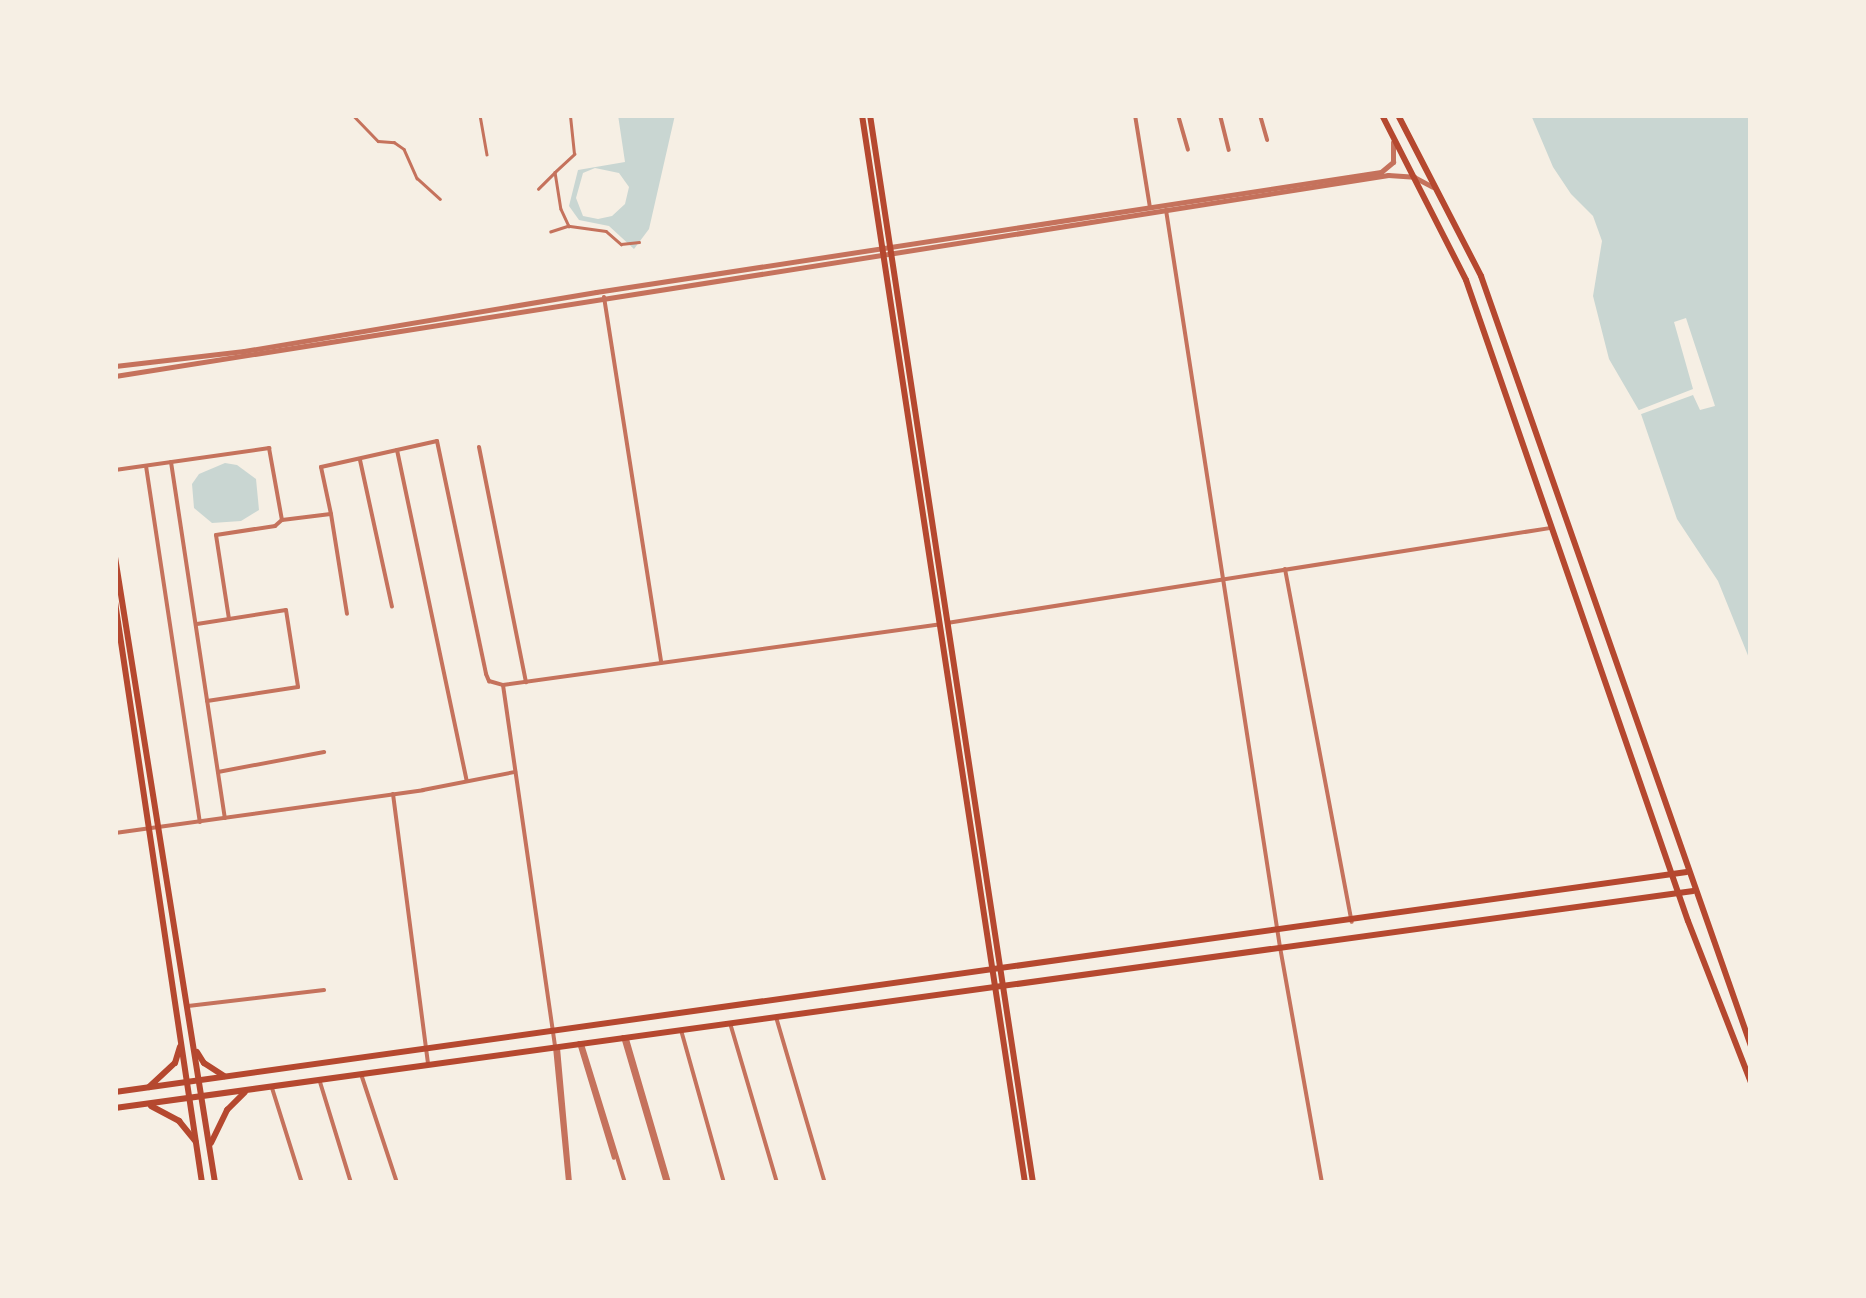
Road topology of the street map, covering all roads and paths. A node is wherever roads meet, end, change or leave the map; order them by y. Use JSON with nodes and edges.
{"nodes":[{"id":1,"x":354,"y":115,"type":"edge"},
{"id":2,"x":480,"y":115,"type":"edge"},
{"id":3,"x":570,"y":115,"type":"edge"},
{"id":4,"x":862,"y":115,"type":"edge"},
{"id":5,"x":870,"y":115,"type":"edge"},
{"id":6,"x":1136,"y":115,"type":"edge"},
{"id":7,"x":1178,"y":115,"type":"edge"},
{"id":8,"x":1220,"y":115,"type":"edge"},
{"id":9,"x":1260,"y":115,"type":"edge"},
{"id":10,"x":1382,"y":115,"type":"edge"},
{"id":11,"x":1398,"y":115,"type":"edge"},
{"id":12,"x":1392,"y":134,"type":"junction"},
{"id":13,"x":1267,"y":140,"type":"dead end"},
{"id":14,"x":1188,"y":150,"type":"dead end"},
{"id":15,"x":1229,"y":150,"type":"dead end"},
{"id":16,"x":487,"y":154,"type":"dead end"},
{"id":17,"x":555,"y":172,"type":"junction"},
{"id":18,"x":1414,"y":177,"type":"junction"},
{"id":19,"x":538,"y":189,"type":"dead end"},
{"id":20,"x":1436,"y":189,"type":"junction"},
{"id":21,"x":440,"y":199,"type":"dead end"},
{"id":22,"x":1150,"y":208,"type":"junction"},
{"id":23,"x":1165,"y":208,"type":"junction"},
{"id":24,"x":569,"y":226,"type":"junction"},
{"id":25,"x":551,"y":232,"type":"dead end"},
{"id":26,"x":639,"y":242,"type":"dead end"},
{"id":27,"x":887,"y":251,"type":"junction"},
{"id":28,"x":604,"y":293,"type":"junction"},
{"id":29,"x":115,"y":366,"type":"edge"},
{"id":30,"x":115,"y":376,"type":"edge"},
{"id":31,"x":478,"y":447,"type":"dead end"},
{"id":32,"x":397,"y":450,"type":"junction"},
{"id":33,"x":360,"y":459,"type":"junction"},
{"id":34,"x":171,"y":462,"type":"junction"},
{"id":35,"x":146,"y":466,"type":"junction"},
{"id":36,"x":115,"y":470,"type":"edge"},
{"id":37,"x":330,"y":514,"type":"junction"},
{"id":38,"x":282,"y":520,"type":"junction"},
{"id":39,"x":1553,"y":527,"type":"junction"},
{"id":40,"x":115,"y":556,"type":"edge"},
{"id":41,"x":1285,"y":568,"type":"junction"},
{"id":42,"x":1224,"y":578,"type":"junction"},
{"id":43,"x":115,"y":602,"type":"edge"},
{"id":44,"x":392,"y":607,"type":"dead end"},
{"id":45,"x":346,"y":614,"type":"dead end"},
{"id":46,"x":229,"y":619,"type":"junction"},
{"id":47,"x":196,"y":624,"type":"junction"},
{"id":48,"x":945,"y":624,"type":"junction"},
{"id":49,"x":661,"y":663,"type":"junction"},
{"id":50,"x":526,"y":682,"type":"junction"},
{"id":51,"x":503,"y":685,"type":"junction"},
{"id":52,"x":207,"y":701,"type":"junction"},
{"id":53,"x":324,"y":752,"type":"dead end"},
{"id":54,"x":218,"y":772,"type":"junction"},
{"id":55,"x":516,"y":772,"type":"junction"},
{"id":56,"x":467,"y":782,"type":"junction"},
{"id":57,"x":392,"y":794,"type":"junction"},
{"id":58,"x":225,"y":818,"type":"junction"},
{"id":59,"x":200,"y":822,"type":"junction"},
{"id":60,"x":160,"y":827,"type":"junction"},
{"id":61,"x":150,"y":828,"type":"junction"},
{"id":62,"x":115,"y":834,"type":"edge"},
{"id":63,"x":1686,"y":872,"type":"junction"},
{"id":64,"x":1672,"y":876,"type":"junction"},
{"id":65,"x":1693,"y":890,"type":"junction"},
{"id":66,"x":1679,"y":894,"type":"junction"},
{"id":67,"x":1352,"y":922,"type":"junction"},
{"id":68,"x":1278,"y":933,"type":"junction"},
{"id":69,"x":1280,"y":946,"type":"junction"},
{"id":70,"x":1002,"y":971,"type":"junction"},
{"id":71,"x":992,"y":972,"type":"junction"},
{"id":72,"x":1004,"y":985,"type":"junction"},
{"id":73,"x":994,"y":986,"type":"junction"},
{"id":74,"x":324,"y":990,"type":"dead end"},
{"id":75,"x":188,"y":1006,"type":"junction"},
{"id":76,"x":776,"y":1017,"type":"junction"},
{"id":77,"x":730,"y":1023,"type":"junction"},
{"id":78,"x":681,"y":1030,"type":"junction"},
{"id":79,"x":553,"y":1032,"type":"junction"},
{"id":80,"x":625,"y":1037,"type":"junction"},
{"id":81,"x":182,"y":1041,"type":"junction"},
{"id":82,"x":580,"y":1043,"type":"junction"},
{"id":83,"x":194,"y":1044,"type":"junction"},
{"id":84,"x":557,"y":1046,"type":"junction"},
{"id":85,"x":1751,"y":1046,"type":"edge"},
{"id":86,"x":442,"y":1049,"type":"junction"},
{"id":87,"x":426,"y":1052,"type":"junction"},
{"id":88,"x":406,"y":1054,"type":"junction"},
{"id":89,"x":444,"y":1063,"type":"junction"},
{"id":90,"x":428,"y":1065,"type":"junction"},
{"id":91,"x":408,"y":1068,"type":"junction"},
{"id":92,"x":361,"y":1074,"type":"junction"},
{"id":93,"x":230,"y":1077,"type":"junction"},
{"id":94,"x":320,"y":1080,"type":"junction"},
{"id":95,"x":199,"y":1081,"type":"junction"},
{"id":96,"x":1751,"y":1082,"type":"edge"},
{"id":97,"x":187,"y":1083,"type":"junction"},
{"id":98,"x":272,"y":1086,"type":"junction"},
{"id":99,"x":147,"y":1088,"type":"junction"},
{"id":100,"x":247,"y":1090,"type":"junction"},
{"id":101,"x":115,"y":1092,"type":"edge"},
{"id":102,"x":201,"y":1097,"type":"junction"},
{"id":103,"x":189,"y":1098,"type":"junction"},
{"id":104,"x":145,"y":1105,"type":"junction"},
{"id":105,"x":115,"y":1108,"type":"edge"},
{"id":106,"x":195,"y":1142,"type":"junction"},
{"id":107,"x":209,"y":1149,"type":"junction"},
{"id":108,"x":202,"y":1183,"type":"edge"},
{"id":109,"x":215,"y":1183,"type":"edge"},
{"id":110,"x":302,"y":1183,"type":"edge"},
{"id":111,"x":350,"y":1183,"type":"edge"},
{"id":112,"x":397,"y":1183,"type":"edge"},
{"id":113,"x":569,"y":1183,"type":"edge"},
{"id":114,"x":623,"y":1183,"type":"edge"},
{"id":115,"x":667,"y":1183,"type":"edge"},
{"id":116,"x":724,"y":1183,"type":"edge"},
{"id":117,"x":777,"y":1183,"type":"edge"},
{"id":118,"x":825,"y":1183,"type":"edge"},
{"id":119,"x":1025,"y":1183,"type":"edge"},
{"id":120,"x":1033,"y":1183,"type":"edge"},
{"id":121,"x":1322,"y":1183,"type":"edge"}],
"edges":[{"from":1,"to":21,"type":"street"},
{"from":2,"to":16,"type":"street"},
{"from":3,"to":17,"type":"street"},
{"from":4,"to":27,"type":"main road"},
{"from":5,"to":27,"type":"main road"},
{"from":6,"to":22,"type":"street"},
{"from":7,"to":14,"type":"street"},
{"from":8,"to":15,"type":"street"},
{"from":9,"to":13,"type":"street"},
{"from":10,"to":12,"type":"main road"},
{"from":11,"to":20,"type":"main road"},
{"from":12,"to":18,"type":"main road"},
{"from":12,"to":23,"type":"street"},
{"from":17,"to":19,"type":"street"},
{"from":17,"to":24,"type":"street"},
{"from":18,"to":20,"type":"street"},
{"from":18,"to":23,"type":"street"},
{"from":18,"to":39,"type":"main road"},
{"from":20,"to":63,"type":"main road"},
{"from":22,"to":23,"type":"street"},
{"from":22,"to":27,"type":"street"},
{"from":23,"to":27,"type":"street"},
{"from":23,"to":42,"type":"street"},
{"from":24,"to":25,"type":"street"},
{"from":24,"to":26,"type":"street"},
{"from":27,"to":28,"type":"street"},
{"from":27,"to":48,"type":"main road"},
{"from":28,"to":29,"type":"street"},
{"from":28,"to":30,"type":"street"},
{"from":28,"to":49,"type":"street"},
{"from":31,"to":50,"type":"street"},
{"from":32,"to":33,"type":"street"},
{"from":32,"to":51,"type":"street"},
{"from":32,"to":56,"type":"street"},
{"from":33,"to":37,"type":"street"},
{"from":33,"to":44,"type":"street"},
{"from":34,"to":35,"type":"street"},
{"from":34,"to":38,"type":"street"},
{"from":34,"to":47,"type":"street"},
{"from":35,"to":36,"type":"street"},
{"from":35,"to":59,"type":"street"},
{"from":37,"to":38,"type":"street"},
{"from":37,"to":45,"type":"street"},
{"from":38,"to":46,"type":"street"},
{"from":39,"to":41,"type":"street"},
{"from":39,"to":64,"type":"main road"},
{"from":40,"to":60,"type":"main road"},
{"from":41,"to":42,"type":"street"},
{"from":41,"to":67,"type":"street"},
{"from":42,"to":48,"type":"street"},
{"from":42,"to":68,"type":"street"},
{"from":43,"to":61,"type":"main road"},
{"from":46,"to":47,"type":"street"},
{"from":46,"to":52,"type":"street"},
{"from":47,"to":52,"type":"street"},
{"from":48,"to":49,"type":"street"},
{"from":48,"to":70,"type":"main road"},
{"from":48,"to":71,"type":"main road"},
{"from":49,"to":50,"type":"street"},
{"from":50,"to":51,"type":"street"},
{"from":51,"to":55,"type":"street"},
{"from":52,"to":54,"type":"street"},
{"from":53,"to":54,"type":"street"},
{"from":54,"to":58,"type":"street"},
{"from":55,"to":56,"type":"street"},
{"from":55,"to":79,"type":"street"},
{"from":56,"to":57,"type":"street"},
{"from":57,"to":58,"type":"street"},
{"from":57,"to":87,"type":"street"},
{"from":58,"to":59,"type":"street"},
{"from":59,"to":60,"type":"street"},
{"from":60,"to":61,"type":"street"},
{"from":60,"to":75,"type":"main road"},
{"from":61,"to":62,"type":"street"},
{"from":61,"to":81,"type":"main road"},
{"from":63,"to":64,"type":"main road"},
{"from":63,"to":65,"type":"main road"},
{"from":64,"to":66,"type":"main road"},
{"from":64,"to":67,"type":"main road"},
{"from":65,"to":66,"type":"main road"},
{"from":65,"to":85,"type":"main road"},
{"from":66,"to":69,"type":"main road"},
{"from":66,"to":96,"type":"main road"},
{"from":67,"to":68,"type":"main road"},
{"from":68,"to":69,"type":"street"},
{"from":68,"to":70,"type":"main road"},
{"from":69,"to":72,"type":"main road"},
{"from":69,"to":121,"type":"street"},
{"from":70,"to":71,"type":"main road"},
{"from":70,"to":72,"type":"main road"},
{"from":71,"to":73,"type":"main road"},
{"from":71,"to":79,"type":"main road"},
{"from":72,"to":73,"type":"main road"},
{"from":72,"to":120,"type":"main road"},
{"from":73,"to":76,"type":"main road"},
{"from":73,"to":119,"type":"main road"},
{"from":74,"to":75,"type":"street"},
{"from":75,"to":83,"type":"main road"},
{"from":76,"to":77,"type":"main road"},
{"from":76,"to":118,"type":"street"},
{"from":77,"to":78,"type":"main road"},
{"from":77,"to":117,"type":"street"},
{"from":78,"to":80,"type":"main road"},
{"from":78,"to":116,"type":"street"},
{"from":79,"to":84,"type":"street"},
{"from":79,"to":86,"type":"main road"},
{"from":80,"to":82,"type":"main road"},
{"from":80,"to":115,"type":"street"},
{"from":81,"to":97,"type":"main road"},
{"from":81,"to":99,"type":"main road"},
{"from":82,"to":84,"type":"main road"},
{"from":82,"to":114,"type":"street"},
{"from":83,"to":93,"type":"main road"},
{"from":83,"to":95,"type":"main road"},
{"from":84,"to":89,"type":"main road"},
{"from":84,"to":113,"type":"street"},
{"from":86,"to":87,"type":"main road"},
{"from":86,"to":89,"type":"main road"},
{"from":87,"to":88,"type":"main road"},
{"from":87,"to":90,"type":"street"},
{"from":88,"to":91,"type":"main road"},
{"from":88,"to":93,"type":"main road"},
{"from":89,"to":90,"type":"main road"},
{"from":90,"to":91,"type":"main road"},
{"from":91,"to":92,"type":"main road"},
{"from":92,"to":94,"type":"main road"},
{"from":92,"to":112,"type":"street"},
{"from":93,"to":95,"type":"main road"},
{"from":94,"to":98,"type":"main road"},
{"from":94,"to":111,"type":"street"},
{"from":95,"to":97,"type":"main road"},
{"from":95,"to":102,"type":"main road"},
{"from":97,"to":99,"type":"main road"},
{"from":97,"to":103,"type":"main road"},
{"from":98,"to":100,"type":"main road"},
{"from":98,"to":110,"type":"street"},
{"from":99,"to":101,"type":"main road"},
{"from":100,"to":102,"type":"main road"},
{"from":100,"to":107,"type":"main road"},
{"from":102,"to":103,"type":"main road"},
{"from":102,"to":107,"type":"main road"},
{"from":103,"to":104,"type":"main road"},
{"from":103,"to":106,"type":"main road"},
{"from":104,"to":105,"type":"main road"},
{"from":104,"to":106,"type":"main road"},
{"from":106,"to":108,"type":"main road"},
{"from":107,"to":109,"type":"main road"}]}
